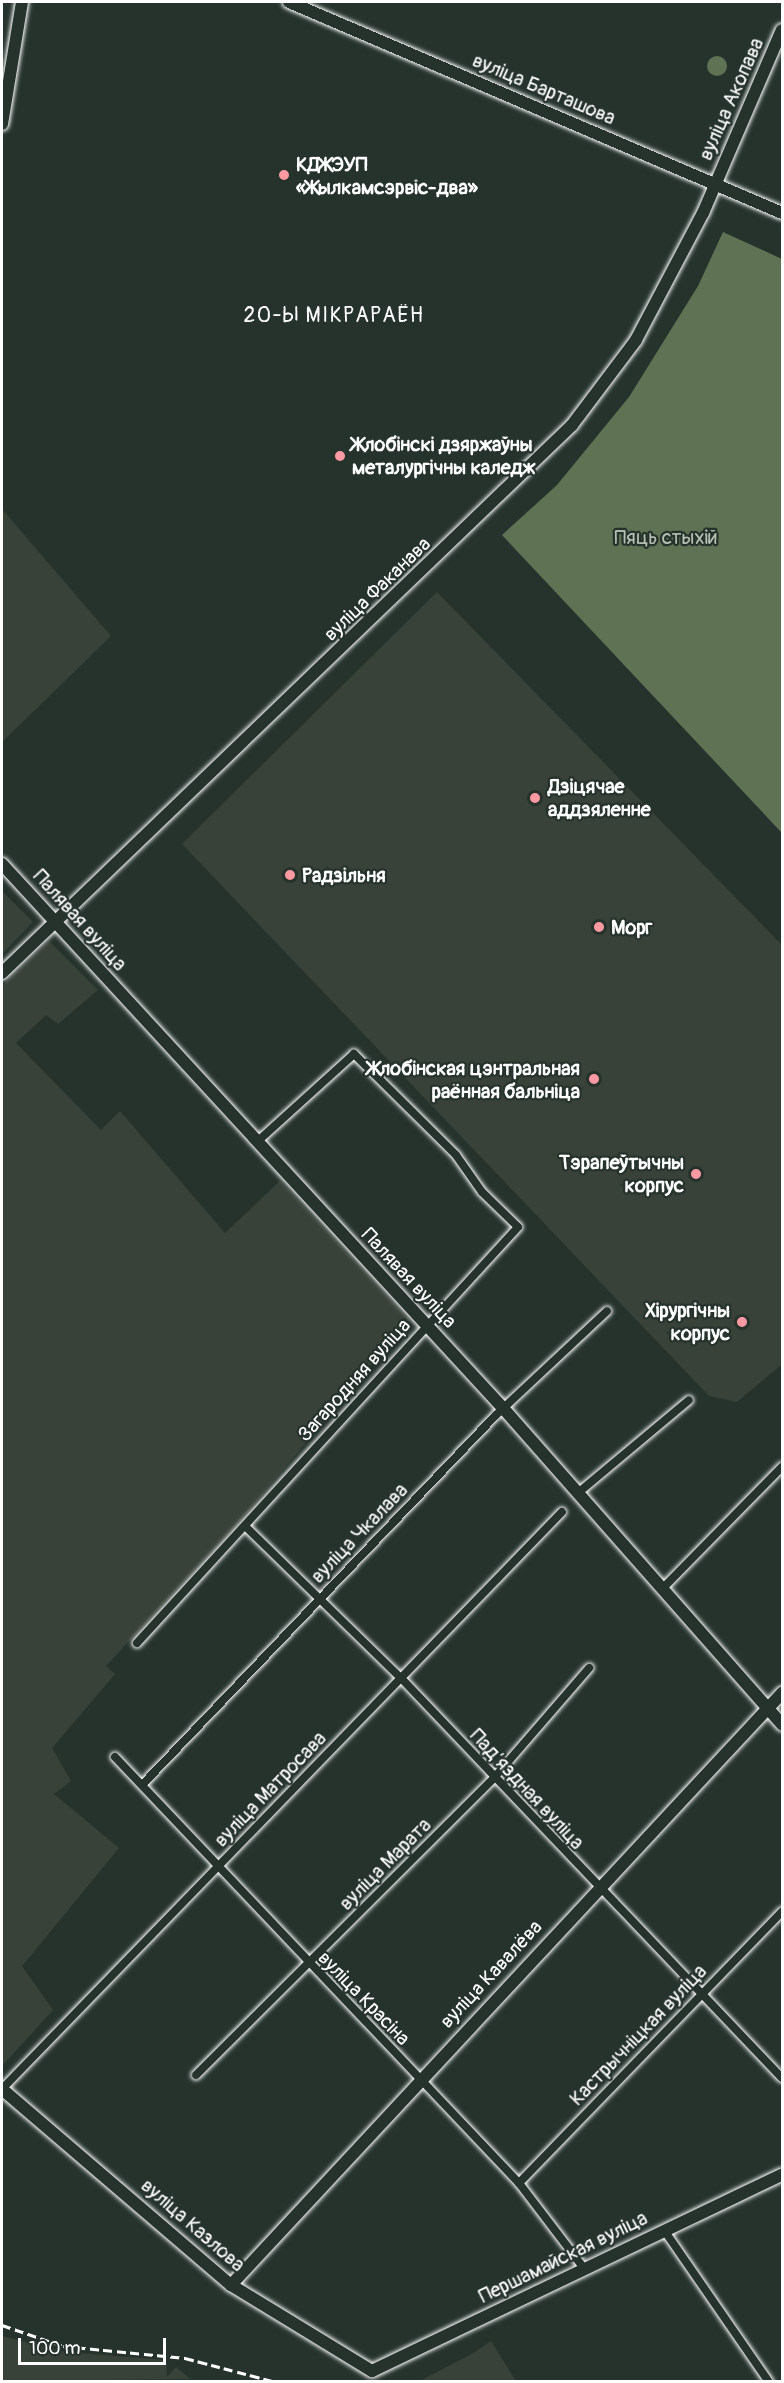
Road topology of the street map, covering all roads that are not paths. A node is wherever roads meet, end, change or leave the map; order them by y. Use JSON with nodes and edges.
{"nodes":[{"id":1,"x":22,"y":2,"type":"edge"},
{"id":2,"x":289,"y":2,"type":"edge"},
{"id":3,"x":783,"y":30,"type":"edge"},
{"id":4,"x":2,"y":124,"type":"edge"},
{"id":5,"x":716,"y":184,"type":"junction"},
{"id":6,"x":783,"y":213,"type":"edge"},
{"id":7,"x":2,"y":864,"type":"edge"},
{"id":8,"x":54,"y":920,"type":"junction"},
{"id":9,"x":2,"y":973,"type":"edge"},
{"id":10,"x":258,"y":1141,"type":"junction"},
{"id":11,"x":608,"y":1311,"type":"dead end"},
{"id":12,"x":426,"y":1324,"type":"junction"},
{"id":13,"x":689,"y":1400,"type":"dead end"},
{"id":14,"x":503,"y":1408,"type":"junction"},
{"id":15,"x":783,"y":1467,"type":"edge"},
{"id":16,"x":579,"y":1492,"type":"junction"},
{"id":17,"x":562,"y":1512,"type":"dead end"},
{"id":18,"x":245,"y":1526,"type":"junction"},
{"id":19,"x":663,"y":1588,"type":"junction"},
{"id":20,"x":320,"y":1597,"type":"junction"},
{"id":21,"x":137,"y":1643,"type":"dead end"},
{"id":22,"x":589,"y":1668,"type":"dead end"},
{"id":23,"x":401,"y":1678,"type":"junction"},
{"id":24,"x":783,"y":1693,"type":"edge"},
{"id":25,"x":769,"y":1708,"type":"junction"},
{"id":26,"x":783,"y":1724,"type":"edge"},
{"id":27,"x":115,"y":1758,"type":"dead end"},
{"id":28,"x":493,"y":1779,"type":"junction"},
{"id":29,"x":142,"y":1785,"type":"junction"},
{"id":30,"x":219,"y":1865,"type":"junction"},
{"id":31,"x":598,"y":1888,"type":"junction"},
{"id":32,"x":783,"y":1912,"type":"edge"},
{"id":33,"x":308,"y":1964,"type":"junction"},
{"id":34,"x":702,"y":1991,"type":"junction"},
{"id":35,"x":196,"y":2075,"type":"dead end"},
{"id":36,"x":783,"y":2078,"type":"edge"},
{"id":37,"x":419,"y":2079,"type":"junction"},
{"id":38,"x":2,"y":2089,"type":"edge"},
{"id":39,"x":783,"y":2175,"type":"edge"},
{"id":40,"x":519,"y":2183,"type":"junction"},
{"id":41,"x":664,"y":2230,"type":"junction"},
{"id":42,"x":583,"y":2267,"type":"junction"},
{"id":43,"x":231,"y":2284,"type":"junction"},
{"id":44,"x":370,"y":2376,"type":"edge"},
{"id":45,"x":769,"y":2382,"type":"edge"}],
"edges":[{"from":1,"to":4,"type":"main road"},
{"from":2,"to":5,"type":"main road","name":"вуліца Барташова"},
{"from":3,"to":5,"type":"main road","name":"вуліца Акопава"},
{"from":5,"to":6,"type":"main road","name":"вуліца Барташова"},
{"from":5,"to":8,"type":"main road","name":"вуліца Факанава"},
{"from":7,"to":8,"type":"main road","name":"Палявая вуліца"},
{"from":8,"to":9,"type":"main road","name":"вуліца Факанава"},
{"from":8,"to":10,"type":"main road","name":"Палявая вуліца"},
{"from":10,"to":12,"type":"main road","name":"Палявая вуліца"},
{"from":10,"to":12,"type":"street","name":"Загародняя вуліца"},
{"from":11,"to":14,"type":"street","name":"вуліца Чкалава"},
{"from":12,"to":14,"type":"main road","name":"Палявая вуліца"},
{"from":12,"to":18,"type":"street","name":"Загародняя вуліца"},
{"from":13,"to":16,"type":"street"},
{"from":14,"to":16,"type":"main road","name":"Палявая вуліца"},
{"from":14,"to":20,"type":"street","name":"вуліца Чкалава"},
{"from":15,"to":19,"type":"street"},
{"from":16,"to":19,"type":"main road","name":"Палявая вуліца"},
{"from":17,"to":23,"type":"street","name":"вуліца Матросава"},
{"from":18,"to":20,"type":"street","name":"Падʼяздная вуліца"},
{"from":18,"to":21,"type":"street","name":"Загародняя вуліца"},
{"from":19,"to":25,"type":"main road","name":"Палявая вуліца"},
{"from":20,"to":23,"type":"street","name":"Падʼяздная вуліца"},
{"from":20,"to":29,"type":"street","name":"вуліца Чкалава"},
{"from":22,"to":28,"type":"street","name":"вуліца Марата"},
{"from":23,"to":28,"type":"street","name":"Падʼяздная вуліца"},
{"from":23,"to":30,"type":"street","name":"вуліца Матросава"},
{"from":24,"to":25,"type":"main road","name":"вуліца Кавалёва"},
{"from":25,"to":26,"type":"main road","name":"Палявая вуліца"},
{"from":25,"to":31,"type":"main road","name":"вуліца Кавалёва"},
{"from":27,"to":29,"type":"street","name":"вуліца Красіна"},
{"from":28,"to":31,"type":"street","name":"Падʼяздная вуліца"},
{"from":28,"to":33,"type":"street","name":"вуліца Марата"},
{"from":29,"to":30,"type":"street","name":"вуліца Красіна"},
{"from":30,"to":33,"type":"street","name":"вуліца Красіна"},
{"from":30,"to":38,"type":"street","name":"вуліца Матросава"},
{"from":31,"to":34,"type":"street","name":"Падʼяздная вуліца"},
{"from":31,"to":37,"type":"main road","name":"вуліца Кавалёва"},
{"from":32,"to":34,"type":"street","name":"Кастрычніцкая вуліца"},
{"from":33,"to":35,"type":"street","name":"вуліца Марата"},
{"from":33,"to":37,"type":"street","name":"вуліца Красіна"},
{"from":34,"to":36,"type":"street","name":"Падʼяздная вуліца"},
{"from":34,"to":40,"type":"street","name":"Кастрычніцкая вуліца"},
{"from":37,"to":40,"type":"street","name":"вуліца Красіна"},
{"from":37,"to":43,"type":"main road","name":"вуліца Кавалёва"},
{"from":38,"to":43,"type":"main road","name":"вуліца Казлова"},
{"from":39,"to":41,"type":"main road","name":"Першамайская вуліца"},
{"from":40,"to":42,"type":"street","name":"вуліца Красіна"},
{"from":41,"to":42,"type":"main road","name":"Першамайская вуліца"},
{"from":41,"to":45,"type":"street"},
{"from":42,"to":44,"type":"main road","name":"Першамайская вуліца"},
{"from":43,"to":44,"type":"main road","name":"вуліца Казлова"}]}
